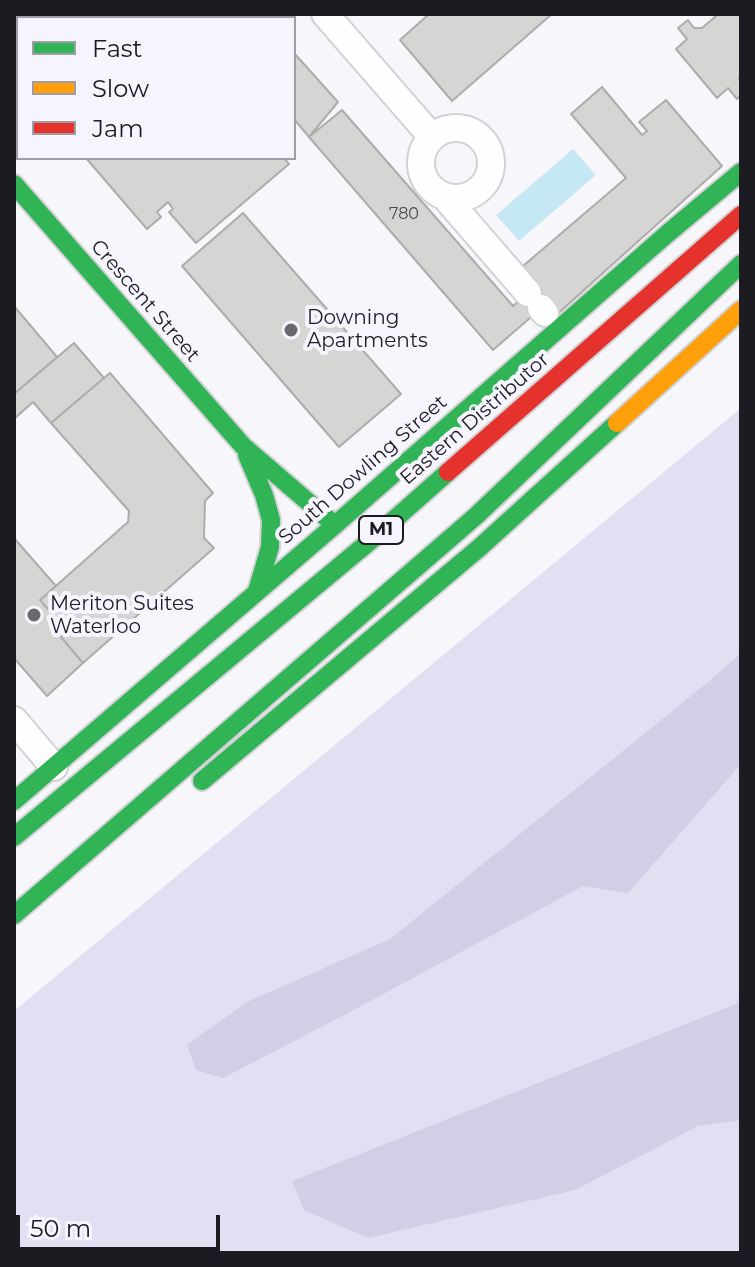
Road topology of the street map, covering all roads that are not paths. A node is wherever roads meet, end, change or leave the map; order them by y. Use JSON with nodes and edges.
{"nodes":[{"id":1,"x":325,"y":14,"type":"edge"},
{"id":2,"x":432,"y":137,"type":"junction"},
{"id":3,"x":741,"y":172,"type":"edge"},
{"id":4,"x":14,"y":184,"type":"edge"},
{"id":5,"x":445,"y":197,"type":"junction"},
{"id":6,"x":741,"y":215,"type":"edge"},
{"id":7,"x":741,"y":261,"type":"edge"},
{"id":8,"x":538,"y":305,"type":"dead end"},
{"id":9,"x":741,"y":310,"type":"edge"},
{"id":10,"x":556,"y":415,"type":"dead end"},
{"id":11,"x":243,"y":446,"type":"junction"},
{"id":12,"x":335,"y":525,"type":"junction"},
{"id":13,"x":257,"y":591,"type":"junction"},
{"id":14,"x":14,"y":720,"type":"edge"},
{"id":15,"x":54,"y":767,"type":"junction"},
{"id":16,"x":183,"y":797,"type":"dead end"},
{"id":17,"x":14,"y":801,"type":"edge"},
{"id":18,"x":14,"y":837,"type":"edge"},
{"id":19,"x":14,"y":915,"type":"edge"}],
"edges":[{"from":1,"to":2,"type":"street"},
{"from":2,"to":5,"type":"street"},
{"from":2,"to":5,"type":"street"},
{"from":3,"to":12,"type":"main road","name":"South Dowling Street"},
{"from":4,"to":11,"type":"main road","name":"Crescent Street"},
{"from":5,"to":8,"type":"street"},
{"from":6,"to":18,"type":"main road","name":"Eastern Distributor","number":"M1"},
{"from":7,"to":10,"type":"main road"},
{"from":7,"to":19,"type":"main road"},
{"from":9,"to":16,"type":"main road"},
{"from":11,"to":12,"type":"main road","name":"Crescent Street"},
{"from":11,"to":13,"type":"main road","name":"Crescent Street"},
{"from":12,"to":13,"type":"main road","name":"South Dowling Street"},
{"from":13,"to":15,"type":"main road","name":"South Dowling Street"},
{"from":14,"to":15,"type":"street"},
{"from":15,"to":17,"type":"main road","name":"South Dowling Street"}]}
